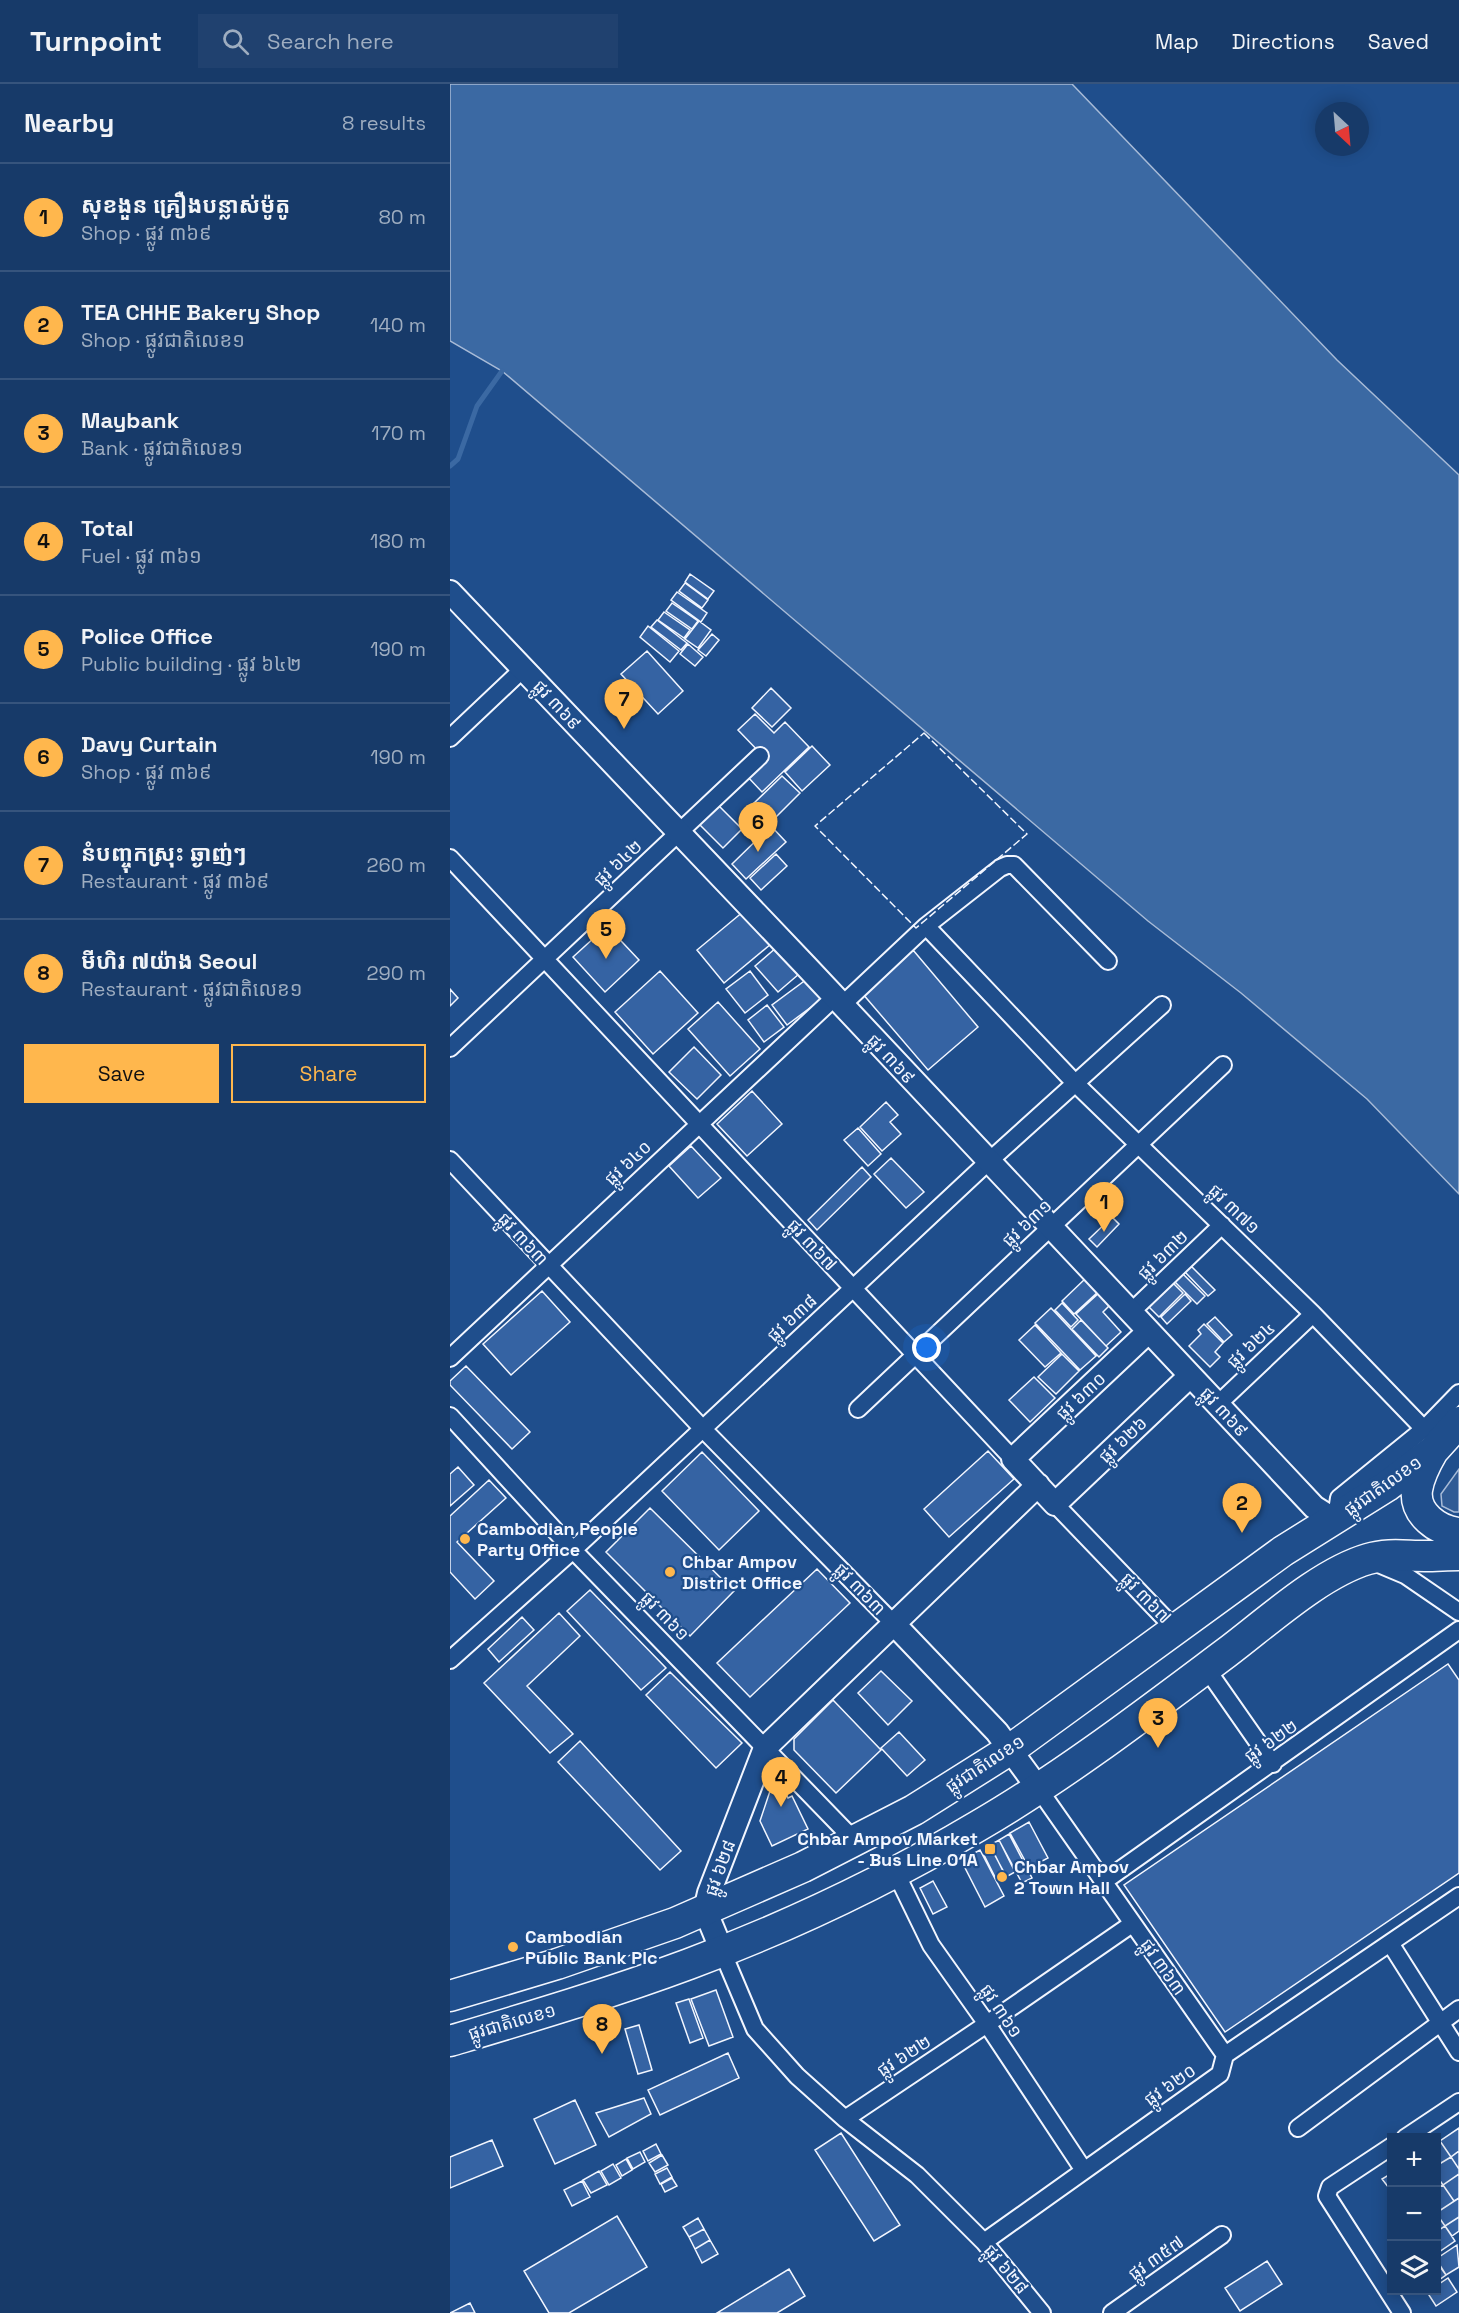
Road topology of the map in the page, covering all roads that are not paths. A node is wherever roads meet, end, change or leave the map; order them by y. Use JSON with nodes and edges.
{"nodes":[{"id":1,"x":450,"y":592,"type":"edge"},
{"id":2,"x":524,"y":669,"type":"junction"},
{"id":3,"x":450,"y":738,"type":"edge"},
{"id":4,"x":760,"y":756,"type":"dead end"},
{"id":5,"x":678,"y":833,"type":"junction"},
{"id":6,"x":450,"y":858,"type":"edge"},
{"id":7,"x":926,"y":927,"type":"junction"},
{"id":8,"x":545,"y":959,"type":"junction"},
{"id":9,"x":1108,"y":961,"type":"dead end"},
{"id":10,"x":837,"y":1002,"type":"junction"},
{"id":11,"x":1162,"y":1005,"type":"dead end"},
{"id":12,"x":450,"y":1048,"type":"edge"},
{"id":13,"x":1223,"y":1065,"type":"dead end"},
{"id":14,"x":1076,"y":1084,"type":"junction"},
{"id":15,"x":698,"y":1123,"type":"junction"},
{"id":16,"x":1139,"y":1144,"type":"junction"},
{"id":17,"x":450,"y":1160,"type":"edge"},
{"id":18,"x":988,"y":1162,"type":"junction"},
{"id":19,"x":1222,"y":1225,"type":"junction"},
{"id":20,"x":1050,"y":1228,"type":"junction"},
{"id":21,"x":548,"y":1265,"type":"junction"},
{"id":22,"x":853,"y":1288,"type":"junction"},
{"id":23,"x":1130,"y":1313,"type":"junction"},
{"id":24,"x":1313,"y":1314,"type":"junction"},
{"id":25,"x":1148,"y":1332,"type":"junction"},
{"id":26,"x":915,"y":1354,"type":"junction"},
{"id":27,"x":450,"y":1358,"type":"edge"},
{"id":28,"x":1190,"y":1376,"type":"junction"},
{"id":29,"x":1459,"y":1393,"type":"edge"},
{"id":30,"x":1217,"y":1405,"type":"junction"},
{"id":31,"x":858,"y":1409,"type":"dead end"},
{"id":32,"x":450,"y":1416,"type":"edge"},
{"id":33,"x":1459,"y":1422,"type":"edge"},
{"id":34,"x":702,"y":1428,"type":"junction"},
{"id":35,"x":1428,"y":1440,"type":"junction"},
{"id":36,"x":1013,"y":1460,"type":"junction"},
{"id":37,"x":1038,"y":1485,"type":"junction"},
{"id":38,"x":1055,"y":1504,"type":"junction"},
{"id":39,"x":1336,"y":1518,"type":"junction"},
{"id":40,"x":1459,"y":1533,"type":"edge"},
{"id":41,"x":573,"y":1550,"type":"junction"},
{"id":42,"x":1459,"y":1555,"type":"edge"},
{"id":43,"x":1367,"y":1559,"type":"junction"},
{"id":44,"x":1459,"y":1612,"type":"edge"},
{"id":45,"x":893,"y":1623,"type":"junction"},
{"id":46,"x":1176,"y":1630,"type":"junction"},
{"id":47,"x":1459,"y":1630,"type":"edge"},
{"id":48,"x":450,"y":1660,"type":"edge"},
{"id":49,"x":1206,"y":1668,"type":"junction"},
{"id":50,"x":765,"y":1748,"type":"junction"},
{"id":51,"x":1011,"y":1749,"type":"junction"},
{"id":52,"x":1273,"y":1764,"type":"junction"},
{"id":53,"x":1038,"y":1788,"type":"junction"},
{"id":54,"x":855,"y":1841,"type":"junction"},
{"id":55,"x":895,"y":1871,"type":"junction"},
{"id":56,"x":1103,"y":1882,"type":"junction"},
{"id":57,"x":1459,"y":1896,"type":"edge"},
{"id":58,"x":705,"y":1910,"type":"junction"},
{"id":59,"x":1132,"y":1924,"type":"junction"},
{"id":60,"x":1390,"y":1943,"type":"junction"},
{"id":61,"x":722,"y":1951,"type":"junction"},
{"id":62,"x":450,"y":1996,"type":"edge"},
{"id":63,"x":1459,"y":2009,"type":"edge"},
{"id":64,"x":1439,"y":2022,"type":"junction"},
{"id":65,"x":987,"y":2024,"type":"junction"},
{"id":66,"x":450,"y":2041,"type":"edge"},
{"id":67,"x":1459,"y":2052,"type":"edge"},
{"id":68,"x":1225,"y":2055,"type":"junction"},
{"id":69,"x":1459,"y":2102,"type":"edge"},
{"id":70,"x":844,"y":2119,"type":"junction"},
{"id":71,"x":1298,"y":2128,"type":"dead end"},
{"id":72,"x":1412,"y":2133,"type":"edge"},
{"id":73,"x":1387,"y":2149,"type":"edge"},
{"id":74,"x":1083,"y":2169,"type":"junction"},
{"id":75,"x":1222,"y":2235,"type":"dead end"},
{"id":76,"x":984,"y":2242,"type":"junction"},
{"id":77,"x":1038,"y":2312,"type":"edge"},
{"id":78,"x":1112,"y":2313,"type":"edge"},
{"id":79,"x":1402,"y":2313,"type":"edge"}],
"edges":[{"from":1,"to":2,"type":"street","name":"ផ្លូវ ៣៦៩"},
{"from":2,"to":3,"type":"street"},
{"from":2,"to":5,"type":"street","name":"ផ្លូវ ៣៦៩"},
{"from":4,"to":5,"type":"street","name":"ផ្លូវ ៦៤២"},
{"from":5,"to":8,"type":"street","name":"ផ្លូវ ៦៤២"},
{"from":5,"to":10,"type":"street","name":"ផ្លូវ ៣៦៩"},
{"from":6,"to":8,"type":"street","name":"ផ្លូវ ៣៦៧"},
{"from":7,"to":9,"type":"street","name":"ផ្លូវ ៦៤០"},
{"from":7,"to":10,"type":"street","name":"ផ្លូវ ៦៤០"},
{"from":7,"to":14,"type":"street","name":"ផ្លូវ ៣៧១"},
{"from":8,"to":12,"type":"street","name":"ផ្លូវ ៦៤២"},
{"from":8,"to":15,"type":"street","name":"ផ្លូវ ៣៦៧"},
{"from":10,"to":15,"type":"street","name":"ផ្លូវ ៦៤០"},
{"from":10,"to":18,"type":"street","name":"ផ្លូវ ៣៦៩"},
{"from":11,"to":14,"type":"street","name":"ផ្លូវ ៦៣៨"},
{"from":13,"to":16,"type":"street","name":"ផ្លូវ ៦៣១"},
{"from":14,"to":16,"type":"street","name":"ផ្លូវ ៣៧១"},
{"from":14,"to":18,"type":"street","name":"ផ្លូវ ៦៣៨"},
{"from":15,"to":21,"type":"street","name":"ផ្លូវ ៦៤០"},
{"from":15,"to":22,"type":"street","name":"ផ្លូវ ៣៦៧"},
{"from":16,"to":19,"type":"street","name":"ផ្លូវ ៣៧១"},
{"from":16,"to":20,"type":"street","name":"ផ្លូវ ៦៣១"},
{"from":17,"to":21,"type":"street","name":"ផ្លូវ ៣៦៣"},
{"from":18,"to":20,"type":"street","name":"ផ្លូវ ៣៦៩"},
{"from":18,"to":22,"type":"street","name":"ផ្លូវ ៦៣៨"},
{"from":19,"to":23,"type":"street","name":"ផ្លូវ ៦៣២"},
{"from":19,"to":24,"type":"street","name":"ផ្លូវ ៣៧១"},
{"from":20,"to":23,"type":"street","name":"ផ្លូវ ៣៦៩"},
{"from":20,"to":26,"type":"street","name":"ផ្លូវ ៦៣១"},
{"from":21,"to":27,"type":"street","name":"ផ្លូវ ៦៤០"},
{"from":21,"to":34,"type":"street","name":"ផ្លូវ ៣៦៣"},
{"from":22,"to":26,"type":"street","name":"ផ្លូវ ៣៦៧"},
{"from":22,"to":34,"type":"street","name":"ផ្លូវ ៦៣៨"},
{"from":23,"to":25,"type":"street","name":"ផ្លូវ ៣៦៩"},
{"from":24,"to":30,"type":"street","name":"ផ្លូវ ៦២៤"},
{"from":24,"to":35,"type":"street","name":"ផ្លូវ ៣៧១"},
{"from":25,"to":28,"type":"street","name":"ផ្លូវ ៣៦៩"},
{"from":25,"to":36,"type":"street","name":"ផ្លូវ ៦៣០"},
{"from":26,"to":31,"type":"street","name":"ផ្លូវ ៦៣១"},
{"from":26,"to":36,"type":"street","name":"ផ្លូវ ៣៦៧"},
{"from":28,"to":30,"type":"street","name":"ផ្លូវ ៣៦៩"},
{"from":28,"to":38,"type":"street","name":"ផ្លូវ ៦២៦"},
{"from":29,"to":35,"type":"street"},
{"from":30,"to":39,"type":"street","name":"ផ្លូវ ៣៦៩"},
{"from":32,"to":41,"type":"street","name":"ផ្លូវ ៣៦១"},
{"from":33,"to":35,"type":"highway","name":"ផ្លូវជាតិលេខ១"},
{"from":34,"to":41,"type":"street","name":"ផ្លូវ ៦៣៨"},
{"from":34,"to":45,"type":"street","name":"ផ្លូវ ៣៦៣"},
{"from":35,"to":39,"type":"highway","name":"ផ្លូវជាតិលេខ១"},
{"from":35,"to":40,"type":"highway"},
{"from":36,"to":37,"type":"street","name":"ផ្លូវ ៣៦៧"},
{"from":37,"to":38,"type":"street","name":"ផ្លូវ ៣៦៧"},
{"from":37,"to":45,"type":"street","name":"ផ្លូវ ៦២៨"},
{"from":38,"to":46,"type":"street","name":"ផ្លូវ ៣៦៧"},
{"from":39,"to":46,"type":"highway","name":"ផ្លូវជាតិលេខ១"},
{"from":41,"to":48,"type":"street","name":"ផ្លូវ ៦៣៨"},
{"from":41,"to":50,"type":"street","name":"ផ្លូវ ៣៦១"},
{"from":42,"to":43,"type":"highway","name":"ផ្លូវជាតិលេខ១"},
{"from":43,"to":44,"type":"street"},
{"from":43,"to":49,"type":"highway","name":"ផ្លូវជាតិលេខ១"},
{"from":45,"to":50,"type":"street","name":"ផ្លូវ ៦២៨"},
{"from":45,"to":51,"type":"street","name":"ផ្លូវ ៣៦៣"},
{"from":46,"to":51,"type":"highway","name":"ផ្លូវជាតិលេខ១"},
{"from":47,"to":52,"type":"street","name":"ផ្លូវ ៦២២"},
{"from":49,"to":52,"type":"street"},
{"from":49,"to":53,"type":"highway","name":"ផ្លូវជាតិលេខ១"},
{"from":50,"to":54,"type":"street","name":"ផ្លូវ ៣៦១"},
{"from":50,"to":58,"type":"street","name":"ផ្លូវ ៦២៨"},
{"from":51,"to":53,"type":"street","name":"ផ្លូវ ៣៦៣"},
{"from":51,"to":54,"type":"highway","name":"ផ្លូវជាតិលេខ១"},
{"from":52,"to":56,"type":"street","name":"ផ្លូវ ៦២២"},
{"from":53,"to":55,"type":"highway","name":"ផ្លូវជាតិលេខ១"},
{"from":53,"to":56,"type":"street","name":"ផ្លូវ ៣៦៣"},
{"from":54,"to":58,"type":"highway","name":"ផ្លូវជាតិលេខ១"},
{"from":55,"to":61,"type":"highway","name":"ផ្លូវជាតិលេខ១"},
{"from":55,"to":65,"type":"street","name":"ផ្លូវ ៣៦១"},
{"from":56,"to":59,"type":"street","name":"ផ្លូវ ៣៦៣"},
{"from":57,"to":60,"type":"street","name":"ផ្លូវ ៦២០"},
{"from":58,"to":61,"type":"street","name":"ផ្លូវ ៦២៨"},
{"from":58,"to":62,"type":"highway","name":"ផ្លូវជាតិលេខ១"},
{"from":59,"to":65,"type":"street","name":"ផ្លូវ ៦២២"},
{"from":59,"to":68,"type":"street","name":"ផ្លូវ ៣៦៣"},
{"from":60,"to":64,"type":"street"},
{"from":60,"to":68,"type":"street","name":"ផ្លូវ ៦២០"},
{"from":61,"to":66,"type":"highway","name":"ផ្លូវជាតិលេខ១"},
{"from":61,"to":70,"type":"street","name":"ផ្លូវ ៦២៨"},
{"from":63,"to":64,"type":"street"},
{"from":64,"to":67,"type":"street"},
{"from":64,"to":71,"type":"street"},
{"from":65,"to":70,"type":"street","name":"ផ្លូវ ៦២២"},
{"from":65,"to":74,"type":"street","name":"ផ្លូវ ៣៦១"},
{"from":68,"to":74,"type":"street","name":"ផ្លូវ ៦២០"},
{"from":69,"to":72,"type":"street"},
{"from":70,"to":76,"type":"street","name":"ផ្លូវ ៦២៨"},
{"from":73,"to":79,"type":"street"},
{"from":74,"to":76,"type":"street","name":"ផ្លូវ ៦២០"},
{"from":75,"to":78,"type":"street","name":"ផ្លូវ ៣៥៧"},
{"from":76,"to":77,"type":"street","name":"ផ្លូវ ៦២៨"}]}
